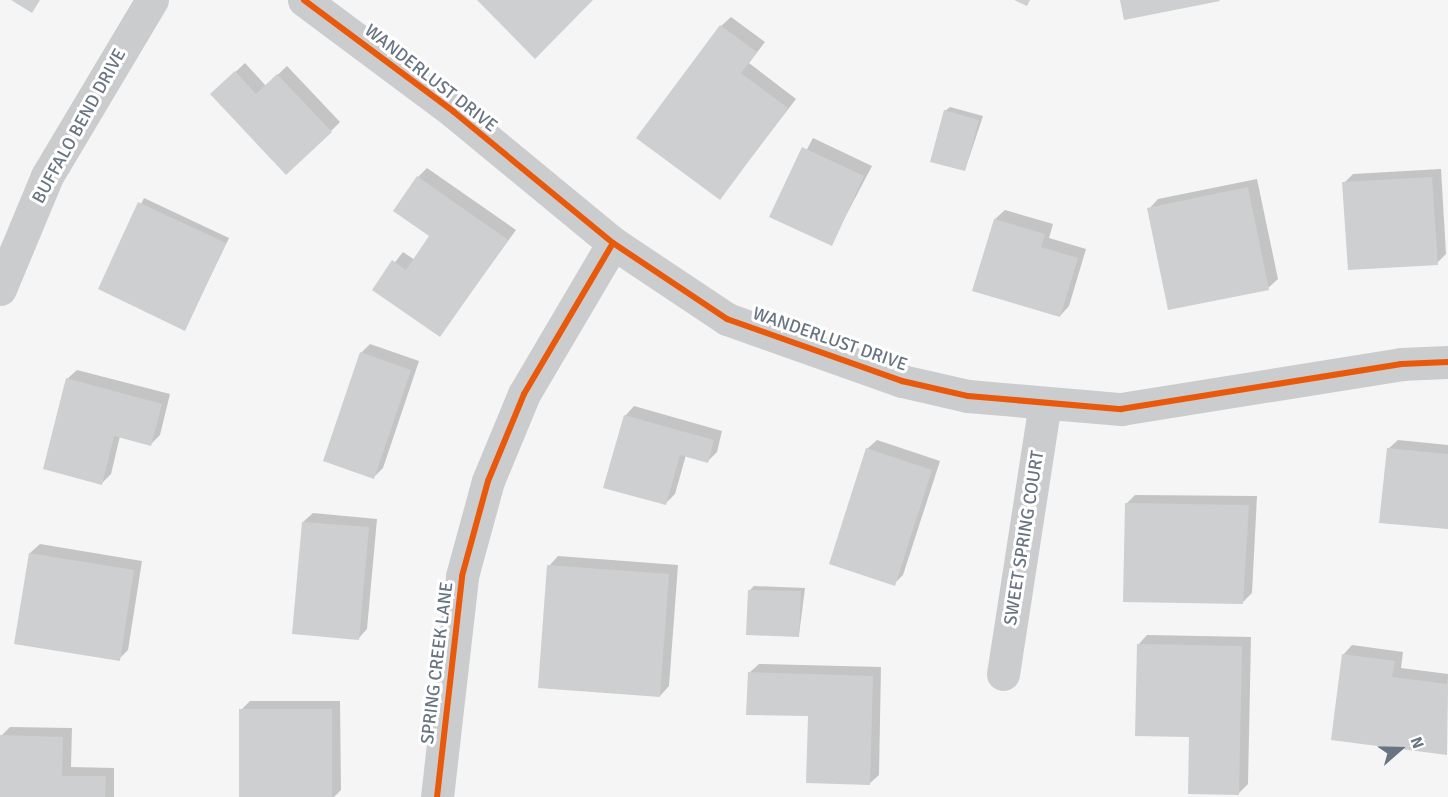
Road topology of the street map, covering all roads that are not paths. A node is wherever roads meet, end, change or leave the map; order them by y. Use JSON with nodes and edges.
{"nodes":[{"id":1,"x":152,"y":0,"type":"edge"},
{"id":2,"x":304,"y":0,"type":"edge"},
{"id":3,"x":613,"y":243,"type":"junction"},
{"id":4,"x":0,"y":289,"type":"edge"},
{"id":5,"x":1448,"y":362,"type":"edge"},
{"id":6,"x":1045,"y":403,"type":"junction"},
{"id":7,"x":1003,"y":674,"type":"dead end"},
{"id":8,"x":437,"y":797,"type":"edge"}],
"edges":[{"from":1,"to":4,"type":"street","name":"BUFFALO BEND DRIVE"},
{"from":2,"to":3,"type":"street","name":"WANDERLUST DRIVE"},
{"from":3,"to":6,"type":"street","name":"WANDERLUST DRIVE"},
{"from":3,"to":8,"type":"street","name":"SPRING CREEK LANE"},
{"from":5,"to":6,"type":"street","name":"WANDERLUST DRIVE"},
{"from":6,"to":7,"type":"street","name":"SWEET SPRING COURT"}]}
